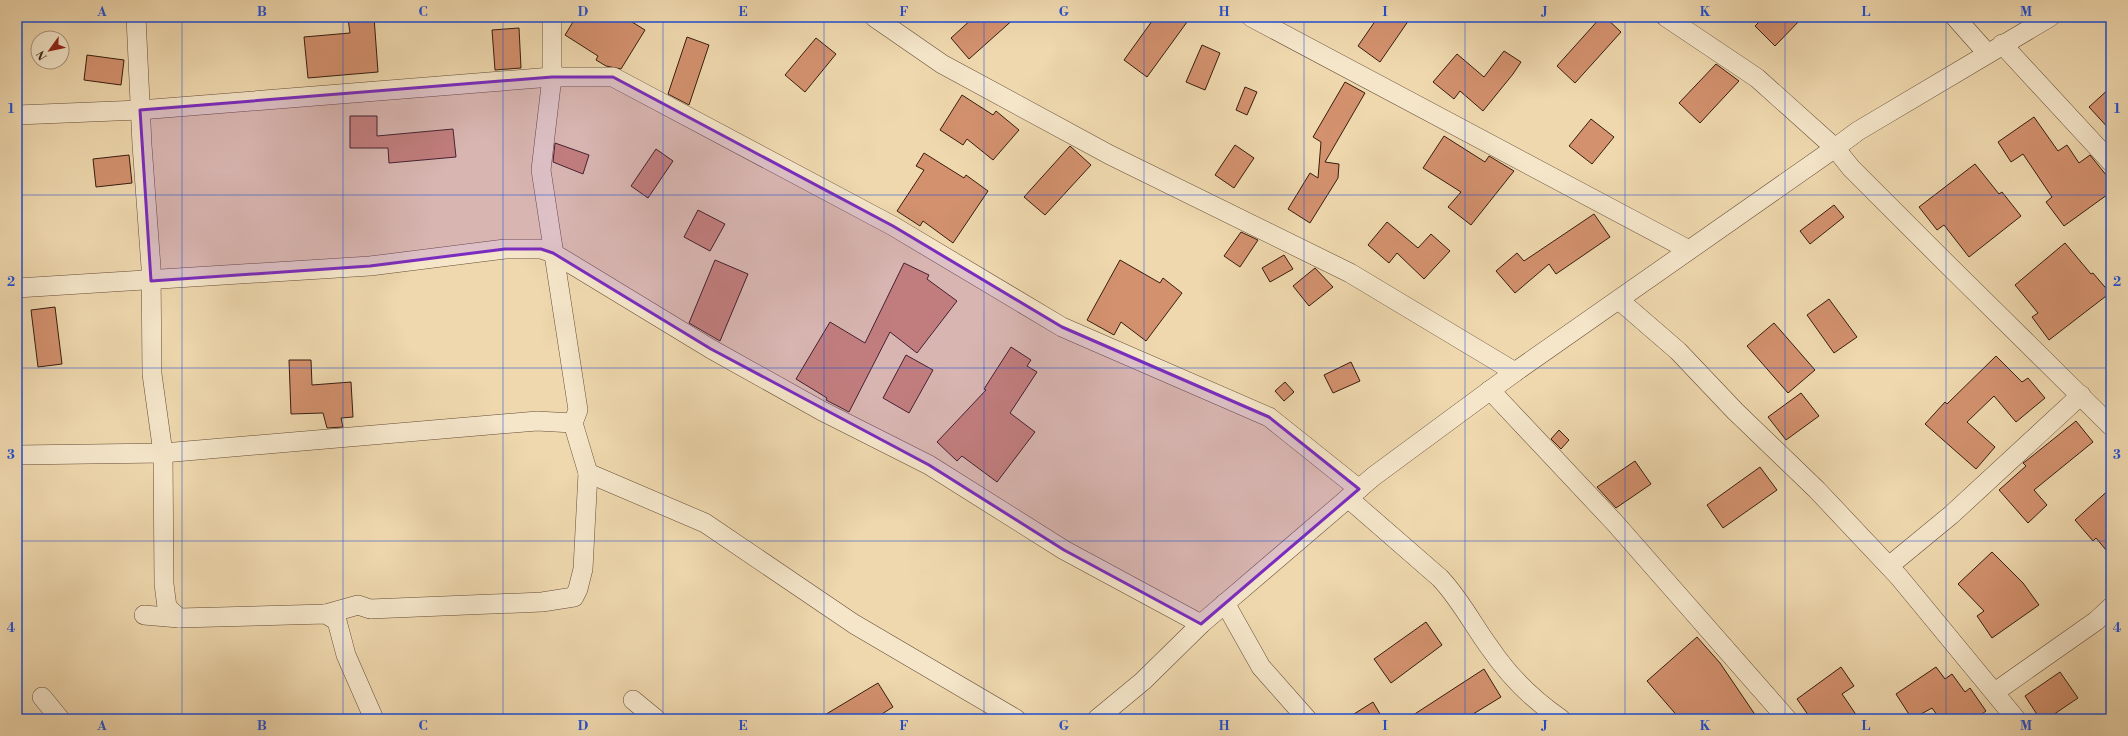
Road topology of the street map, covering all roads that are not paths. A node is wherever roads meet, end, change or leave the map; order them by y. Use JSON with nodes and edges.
{"nodes":[{"id":1,"x":136,"y":17,"type":"edge"},
{"id":2,"x":552,"y":17,"type":"edge"},
{"id":3,"x":874,"y":17,"type":"edge"},
{"id":4,"x":1251,"y":17,"type":"edge"},
{"id":5,"x":1666,"y":17,"type":"edge"},
{"id":6,"x":1955,"y":17,"type":"edge"},
{"id":7,"x":2050,"y":17,"type":"edge"},
{"id":8,"x":1995,"y":48,"type":"junction"},
{"id":9,"x":552,"y":77,"type":"junction"},
{"id":10,"x":140,"y":110,"type":"junction"},
{"id":11,"x":17,"y":114,"type":"edge"},
{"id":12,"x":1835,"y":148,"type":"junction"},
{"id":13,"x":2111,"y":162,"type":"edge"},
{"id":14,"x":1689,"y":250,"type":"junction"},
{"id":15,"x":553,"y":253,"type":"junction"},
{"id":16,"x":152,"y":281,"type":"junction"},
{"id":17,"x":17,"y":288,"type":"edge"},
{"id":18,"x":1619,"y":300,"type":"junction"},
{"id":19,"x":1515,"y":372,"type":"junction"},
{"id":20,"x":1490,"y":390,"type":"junction"},
{"id":21,"x":2080,"y":395,"type":"junction"},
{"id":22,"x":573,"y":423,"type":"junction"},
{"id":23,"x":2111,"y":426,"type":"edge"},
{"id":24,"x":163,"y":453,"type":"junction"},
{"id":25,"x":17,"y":455,"type":"edge"},
{"id":26,"x":588,"y":473,"type":"junction"},
{"id":27,"x":1354,"y":494,"type":"junction"},
{"id":28,"x":1889,"y":566,"type":"junction"},
{"id":29,"x":1225,"y":603,"type":"junction"},
{"id":30,"x":2111,"y":607,"type":"edge"},
{"id":31,"x":326,"y":614,"type":"junction"},
{"id":32,"x":144,"y":615,"type":"dead end"},
{"id":33,"x":179,"y":618,"type":"junction"},
{"id":34,"x":1201,"y":624,"type":"junction"},
{"id":35,"x":1995,"y":692,"type":"junction"},
{"id":36,"x":42,"y":697,"type":"dead end"},
{"id":37,"x":633,"y":700,"type":"dead end"},
{"id":38,"x":60,"y":719,"type":"edge"},
{"id":39,"x":374,"y":719,"type":"edge"},
{"id":40,"x":656,"y":719,"type":"edge"},
{"id":41,"x":1016,"y":719,"type":"edge"},
{"id":42,"x":1097,"y":719,"type":"edge"},
{"id":43,"x":1307,"y":719,"type":"edge"},
{"id":44,"x":1561,"y":719,"type":"edge"},
{"id":45,"x":1788,"y":719,"type":"edge"},
{"id":46,"x":2016,"y":719,"type":"edge"}],
"edges":[{"from":1,"to":10,"type":"street"},
{"from":2,"to":9,"type":"street"},
{"from":3,"to":19,"type":"street"},
{"from":4,"to":14,"type":"street"},
{"from":5,"to":12,"type":"street"},
{"from":6,"to":8,"type":"street"},
{"from":7,"to":8,"type":"street"},
{"from":8,"to":12,"type":"street"},
{"from":8,"to":13,"type":"street"},
{"from":9,"to":10,"type":"street"},
{"from":9,"to":15,"type":"street"},
{"from":9,"to":27,"type":"street"},
{"from":10,"to":11,"type":"street"},
{"from":10,"to":16,"type":"street"},
{"from":12,"to":14,"type":"street"},
{"from":12,"to":21,"type":"street"},
{"from":14,"to":18,"type":"street"},
{"from":15,"to":16,"type":"street"},
{"from":15,"to":22,"type":"street"},
{"from":15,"to":34,"type":"street"},
{"from":16,"to":17,"type":"street"},
{"from":16,"to":24,"type":"street"},
{"from":18,"to":19,"type":"street"},
{"from":18,"to":28,"type":"street"},
{"from":19,"to":20,"type":"street"},
{"from":20,"to":27,"type":"street"},
{"from":20,"to":45,"type":"street"},
{"from":21,"to":23,"type":"street"},
{"from":21,"to":28,"type":"street"},
{"from":22,"to":24,"type":"street"},
{"from":22,"to":26,"type":"street"},
{"from":24,"to":25,"type":"street"},
{"from":24,"to":33,"type":"street"},
{"from":26,"to":31,"type":"street"},
{"from":26,"to":41,"type":"street"},
{"from":27,"to":29,"type":"street"},
{"from":27,"to":44,"type":"street"},
{"from":28,"to":35,"type":"street"},
{"from":29,"to":34,"type":"street"},
{"from":29,"to":43,"type":"street"},
{"from":30,"to":35,"type":"street"},
{"from":31,"to":33,"type":"street"},
{"from":31,"to":39,"type":"street"},
{"from":32,"to":33,"type":"street"},
{"from":34,"to":42,"type":"street"},
{"from":35,"to":46,"type":"street"},
{"from":36,"to":38,"type":"street"},
{"from":37,"to":40,"type":"street"}]}
